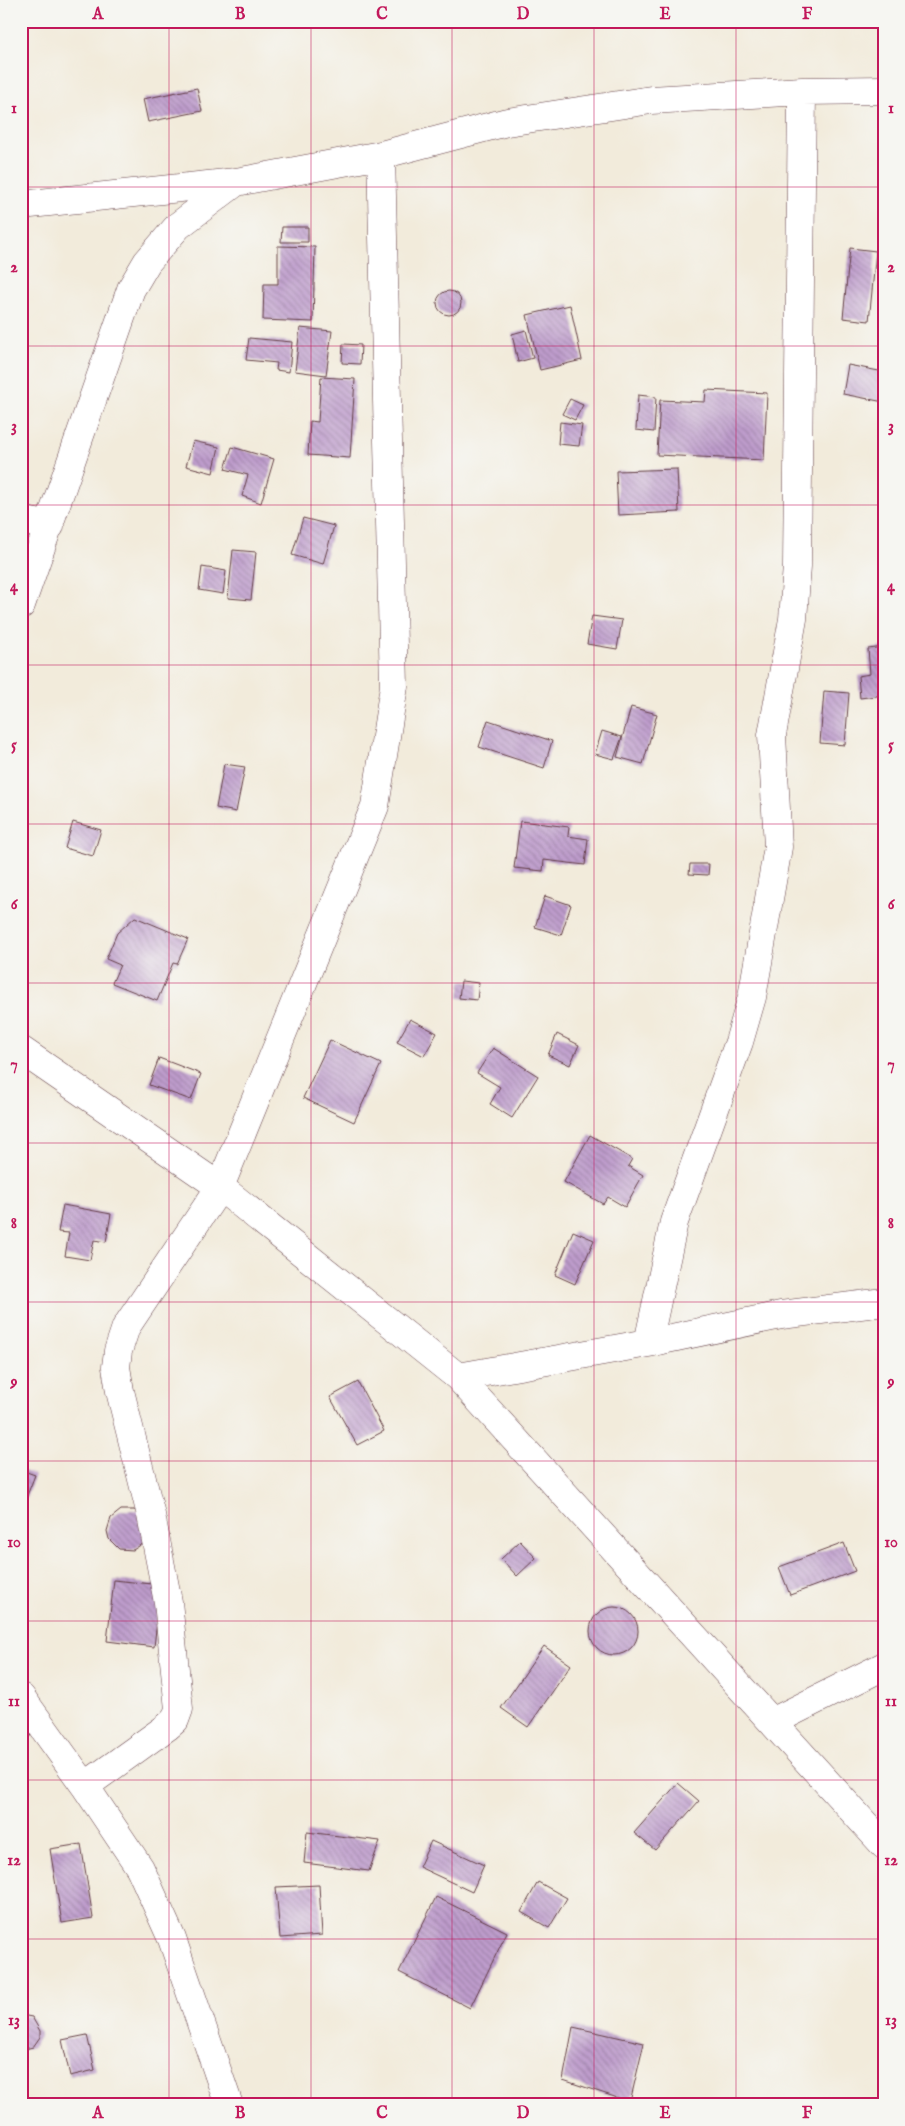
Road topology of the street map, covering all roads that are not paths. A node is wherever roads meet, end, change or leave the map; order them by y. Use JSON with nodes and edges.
{"nodes":[{"id":1,"x":884,"y":90,"type":"edge"},
{"id":2,"x":802,"y":91,"type":"junction"},
{"id":3,"x":381,"y":155,"type":"junction"},
{"id":4,"x":236,"y":182,"type":"junction"},
{"id":5,"x":21,"y":205,"type":"edge"},
{"id":6,"x":21,"y":520,"type":"edge"},
{"id":7,"x":50,"y":526,"type":"junction"},
{"id":8,"x":21,"y":605,"type":"edge"},
{"id":9,"x":21,"y":1050,"type":"edge"},
{"id":10,"x":220,"y":1187,"type":"junction"},
{"id":11,"x":884,"y":1302,"type":"edge"},
{"id":12,"x":648,"y":1343,"type":"junction"},
{"id":13,"x":458,"y":1377,"type":"junction"},
{"id":14,"x":884,"y":1666,"type":"edge"},
{"id":15,"x":21,"y":1697,"type":"edge"},
{"id":16,"x":772,"y":1722,"type":"junction"},
{"id":17,"x":85,"y":1786,"type":"junction"},
{"id":18,"x":884,"y":1845,"type":"edge"},
{"id":19,"x":229,"y":2105,"type":"edge"}],
"edges":[{"from":1,"to":2,"type":"street"},
{"from":2,"to":3,"type":"street"},
{"from":2,"to":12,"type":"street"},
{"from":3,"to":4,"type":"street"},
{"from":3,"to":10,"type":"street"},
{"from":4,"to":5,"type":"street"},
{"from":4,"to":7,"type":"street"},
{"from":6,"to":7,"type":"street"},
{"from":7,"to":8,"type":"street"},
{"from":9,"to":10,"type":"street"},
{"from":10,"to":13,"type":"street"},
{"from":10,"to":17,"type":"street"},
{"from":11,"to":12,"type":"street"},
{"from":12,"to":13,"type":"street"},
{"from":13,"to":16,"type":"street"},
{"from":14,"to":16,"type":"street"},
{"from":15,"to":17,"type":"street"},
{"from":16,"to":18,"type":"street"},
{"from":17,"to":19,"type":"street"}]}
